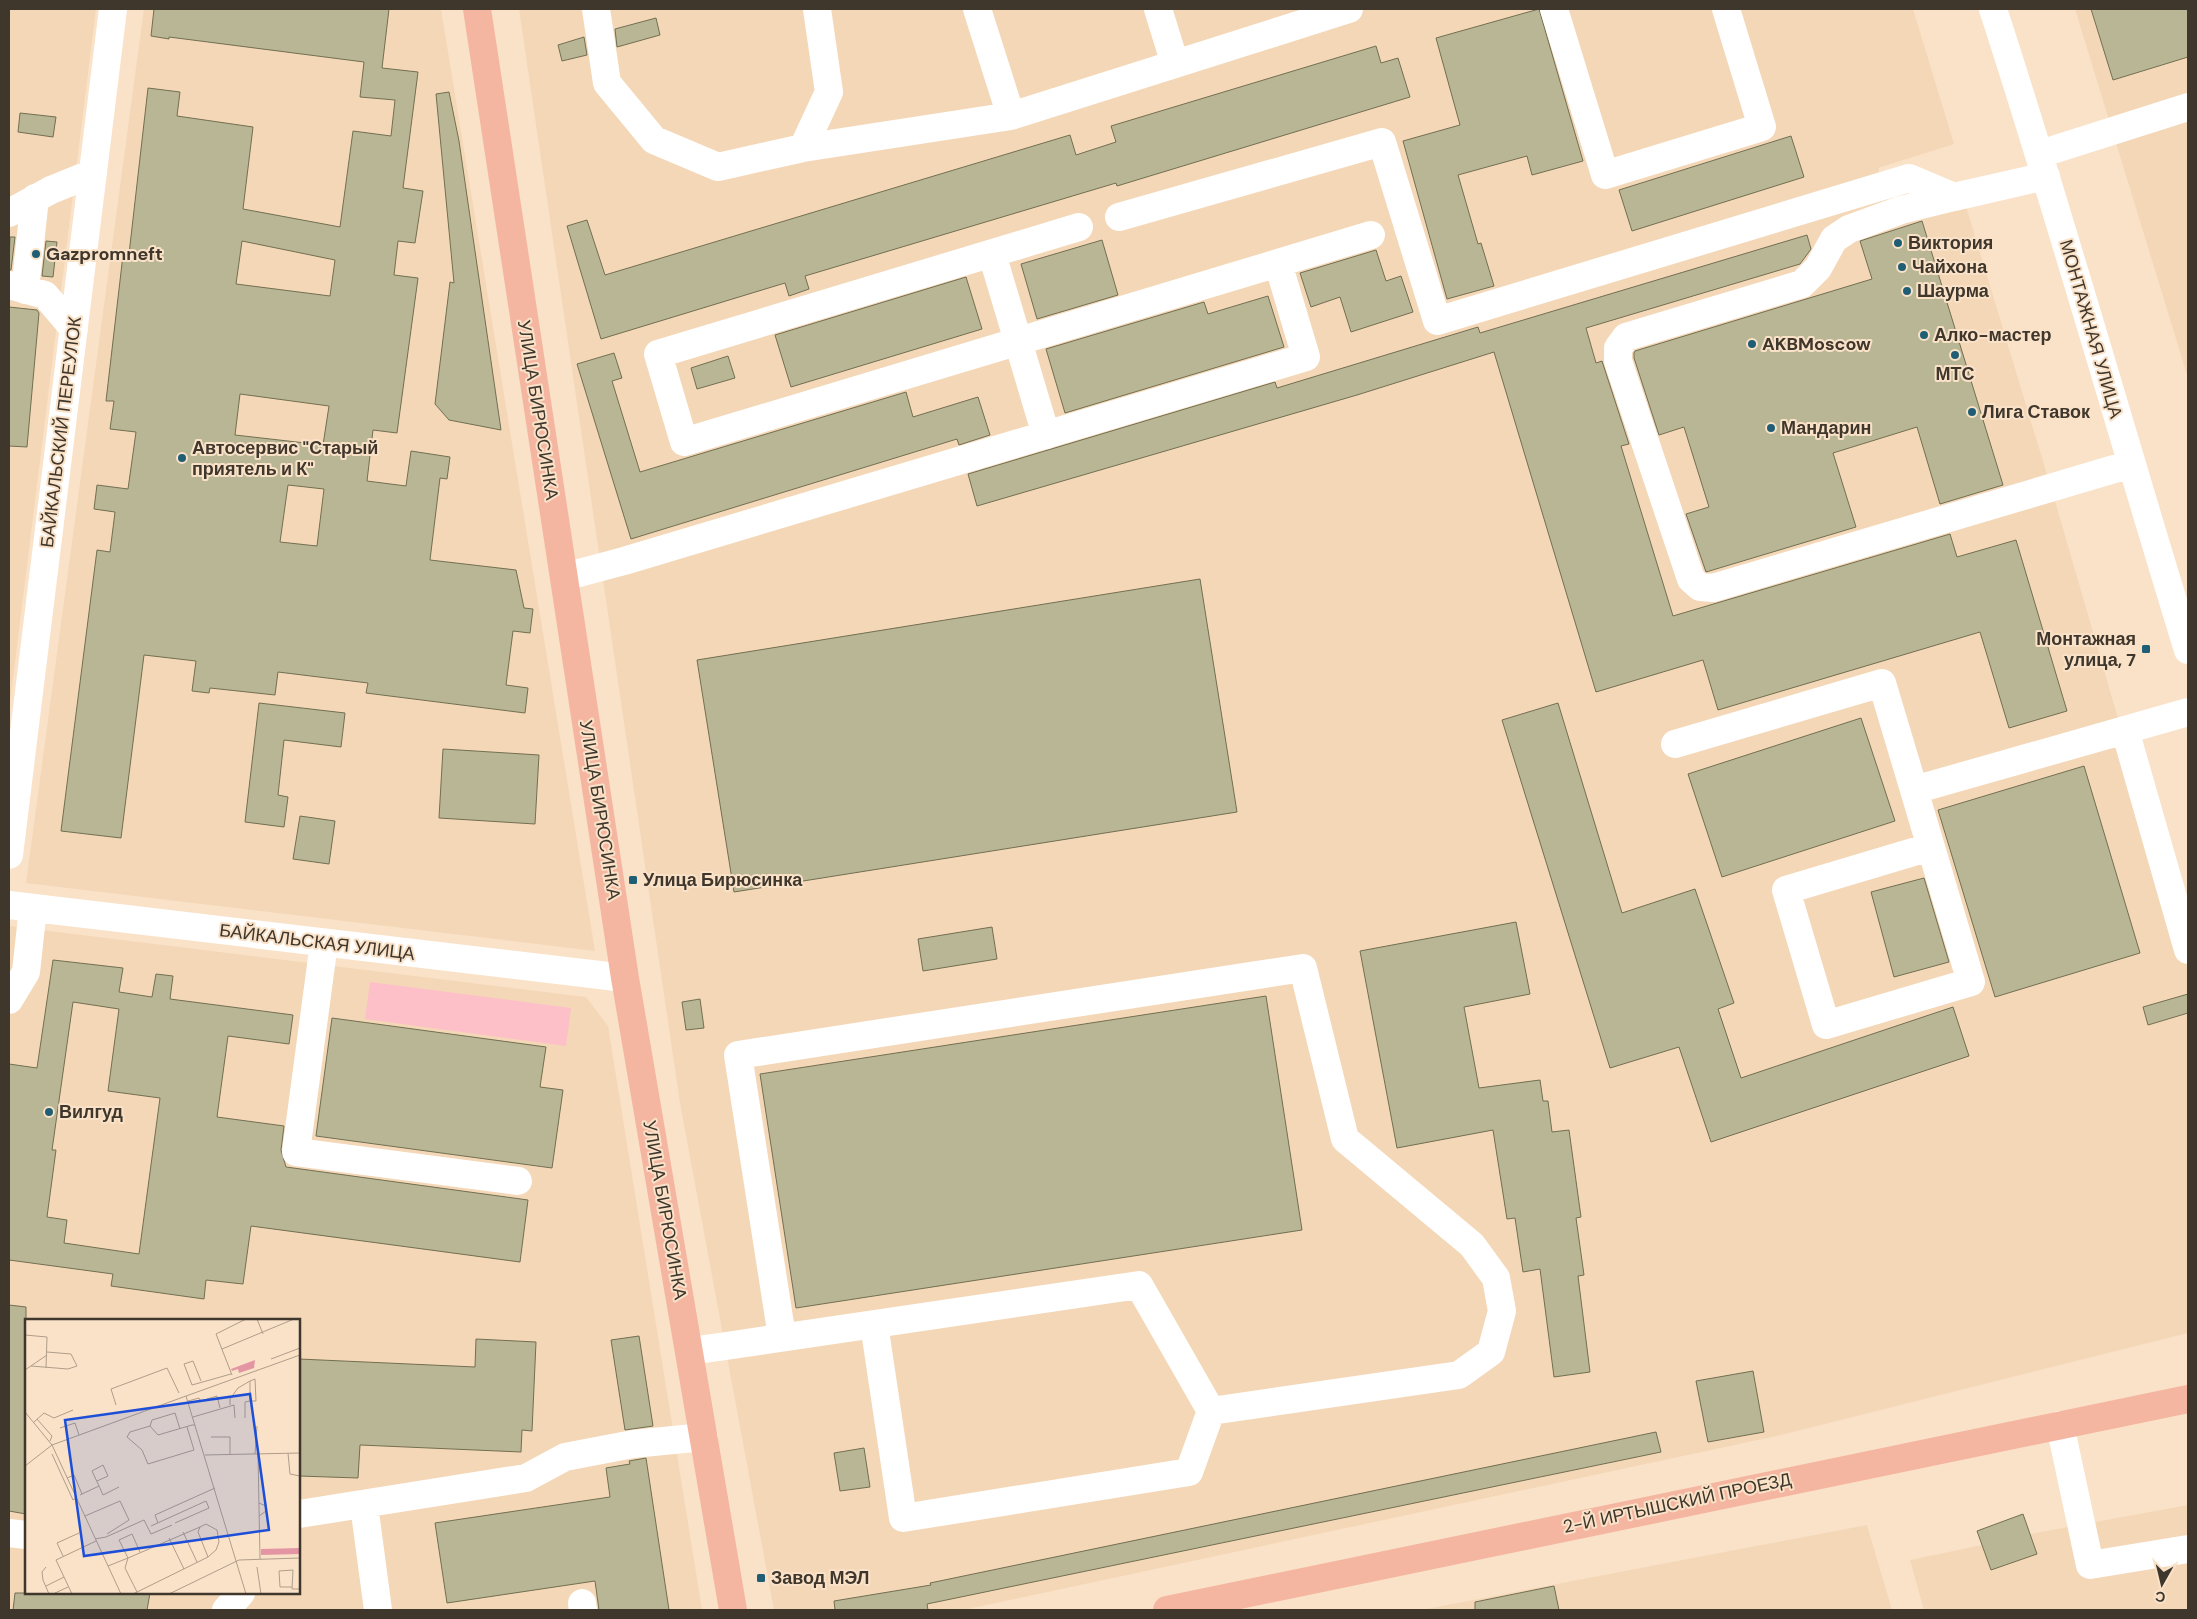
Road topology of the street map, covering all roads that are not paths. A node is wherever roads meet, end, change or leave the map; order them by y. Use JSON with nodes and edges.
{"nodes":[{"id":1,"x":113,"y":9,"type":"edge"},
{"id":2,"x":477,"y":9,"type":"edge"},
{"id":3,"x":596,"y":9,"type":"edge"},
{"id":4,"x":817,"y":9,"type":"edge"},
{"id":5,"x":977,"y":9,"type":"edge"},
{"id":6,"x":1158,"y":9,"type":"edge"},
{"id":7,"x":1350,"y":9,"type":"edge"},
{"id":8,"x":1554,"y":9,"type":"edge"},
{"id":9,"x":1726,"y":9,"type":"edge"},
{"id":10,"x":1992,"y":9,"type":"edge"},
{"id":11,"x":1175,"y":64,"type":"junction"},
{"id":12,"x":2188,"y":107,"type":"edge"},
{"id":13,"x":1011,"y":116,"type":"junction"},
{"id":14,"x":803,"y":148,"type":"junction"},
{"id":15,"x":2043,"y":164,"type":"junction"},
{"id":16,"x":93,"y":173,"type":"junction"},
{"id":17,"x":1954,"y":197,"type":"junction"},
{"id":18,"x":35,"y":198,"type":"junction"},
{"id":19,"x":9,"y":213,"type":"edge"},
{"id":20,"x":1119,"y":217,"type":"dead end"},
{"id":21,"x":1080,"y":227,"type":"dead end"},
{"id":22,"x":1371,"y":235,"type":"dead end"},
{"id":23,"x":992,"y":254,"type":"junction"},
{"id":24,"x":1278,"y":263,"type":"junction"},
{"id":25,"x":17,"y":288,"type":"edge"},
{"id":26,"x":74,"y":329,"type":"junction"},
{"id":27,"x":1018,"y":341,"type":"junction"},
{"id":28,"x":1046,"y":435,"type":"junction"},
{"id":29,"x":2131,"y":464,"type":"junction"},
{"id":30,"x":564,"y":577,"type":"junction"},
{"id":31,"x":2188,"y":650,"type":"edge"},
{"id":32,"x":2188,"y":712,"type":"edge"},
{"id":33,"x":2125,"y":730,"type":"junction"},
{"id":34,"x":1675,"y":744,"type":"dead end"},
{"id":35,"x":1914,"y":790,"type":"junction"},
{"id":36,"x":1930,"y":847,"type":"junction"},
{"id":37,"x":9,"y":854,"type":"edge"},
{"id":38,"x":21,"y":907,"type":"edge"},
{"id":39,"x":324,"y":942,"type":"junction"},
{"id":40,"x":2188,"y":950,"type":"edge"},
{"id":41,"x":626,"y":978,"type":"junction"},
{"id":42,"x":9,"y":1000,"type":"edge"},
{"id":43,"x":518,"y":1181,"type":"dead end"},
{"id":44,"x":874,"y":1324,"type":"junction"},
{"id":45,"x":782,"y":1337,"type":"junction"},
{"id":46,"x":690,"y":1351,"type":"junction"},
{"id":47,"x":2188,"y":1399,"type":"edge"},
{"id":48,"x":1211,"y":1411,"type":"junction"},
{"id":49,"x":2060,"y":1425,"type":"junction"},
{"id":50,"x":704,"y":1437,"type":"junction"},
{"id":51,"x":364,"y":1505,"type":"junction"},
{"id":52,"x":300,"y":1514,"type":"edge"},
{"id":53,"x":9,"y":1533,"type":"edge"},
{"id":54,"x":25,"y":1535,"type":"edge"},
{"id":55,"x":2188,"y":1548,"type":"edge"},
{"id":56,"x":240,"y":1594,"type":"edge"},
{"id":57,"x":226,"y":1610,"type":"edge"},
{"id":58,"x":378,"y":1610,"type":"edge"},
{"id":59,"x":733,"y":1610,"type":"edge"},
{"id":60,"x":1167,"y":1610,"type":"edge"}],
"edges":[{"from":1,"to":16,"type":"street","name":"БАЙКАЛЬСКИЙ ПЕРЕУЛОК"},
{"from":2,"to":30,"type":"main road","name":"УЛИЦА БИРЮСИНКА"},
{"from":3,"to":14,"type":"street"},
{"from":4,"to":14,"type":"street"},
{"from":5,"to":13,"type":"street"},
{"from":6,"to":11,"type":"street"},
{"from":7,"to":11,"type":"street"},
{"from":8,"to":9,"type":"street"},
{"from":10,"to":15,"type":"street","name":"МОНТАЖНАЯ УЛИЦА"},
{"from":11,"to":13,"type":"street"},
{"from":12,"to":15,"type":"street"},
{"from":13,"to":14,"type":"street"},
{"from":15,"to":17,"type":"street"},
{"from":15,"to":29,"type":"street","name":"МОНТАЖНАЯ УЛИЦА"},
{"from":16,"to":18,"type":"street"},
{"from":16,"to":26,"type":"street","name":"БАЙКАЛЬСКИЙ ПЕРЕУЛОК"},
{"from":17,"to":20,"type":"street"},
{"from":17,"to":29,"type":"street"},
{"from":18,"to":19,"type":"street"},
{"from":18,"to":25,"type":"street"},
{"from":21,"to":23,"type":"street"},
{"from":22,"to":24,"type":"street"},
{"from":23,"to":27,"type":"street"},
{"from":23,"to":27,"type":"street"},
{"from":24,"to":27,"type":"street"},
{"from":24,"to":28,"type":"street"},
{"from":25,"to":26,"type":"street"},
{"from":26,"to":37,"type":"street","name":"БАЙКАЛЬСКИЙ ПЕРЕУЛОК"},
{"from":27,"to":28,"type":"street"},
{"from":28,"to":30,"type":"street"},
{"from":29,"to":31,"type":"street","name":"МОНТАЖНАЯ УЛИЦА"},
{"from":30,"to":41,"type":"main road","name":"УЛИЦА БИРЮСИНКА"},
{"from":32,"to":33,"type":"street"},
{"from":33,"to":35,"type":"street"},
{"from":33,"to":40,"type":"street"},
{"from":34,"to":35,"type":"street"},
{"from":35,"to":36,"type":"street"},
{"from":36,"to":36,"type":"street"},
{"from":38,"to":39,"type":"street","name":"БАЙКАЛЬСКАЯ УЛИЦА"},
{"from":38,"to":42,"type":"street"},
{"from":39,"to":41,"type":"street","name":"БАЙКАЛЬСКАЯ УЛИЦА"},
{"from":39,"to":43,"type":"street"},
{"from":41,"to":46,"type":"main road","name":"УЛИЦА БИРЮСИНКА"},
{"from":44,"to":45,"type":"street"},
{"from":44,"to":48,"type":"street"},
{"from":44,"to":48,"type":"street"},
{"from":45,"to":46,"type":"street"},
{"from":45,"to":48,"type":"street"},
{"from":46,"to":50,"type":"main road","name":"УЛИЦА БИРЮСИНКА"},
{"from":47,"to":49,"type":"main road","name":"2-Й ИРТЫШСКИЙ ПРОЕЗД"},
{"from":49,"to":55,"type":"street"},
{"from":49,"to":60,"type":"main road","name":"2-Й ИРТЫШСКИЙ ПРОЕЗД"},
{"from":50,"to":51,"type":"street"},
{"from":50,"to":59,"type":"main road","name":"УЛИЦА БИРЮСИНКА"},
{"from":51,"to":52,"type":"street"},
{"from":51,"to":58,"type":"street"},
{"from":53,"to":54,"type":"street"},
{"from":56,"to":57,"type":"street"}]}
